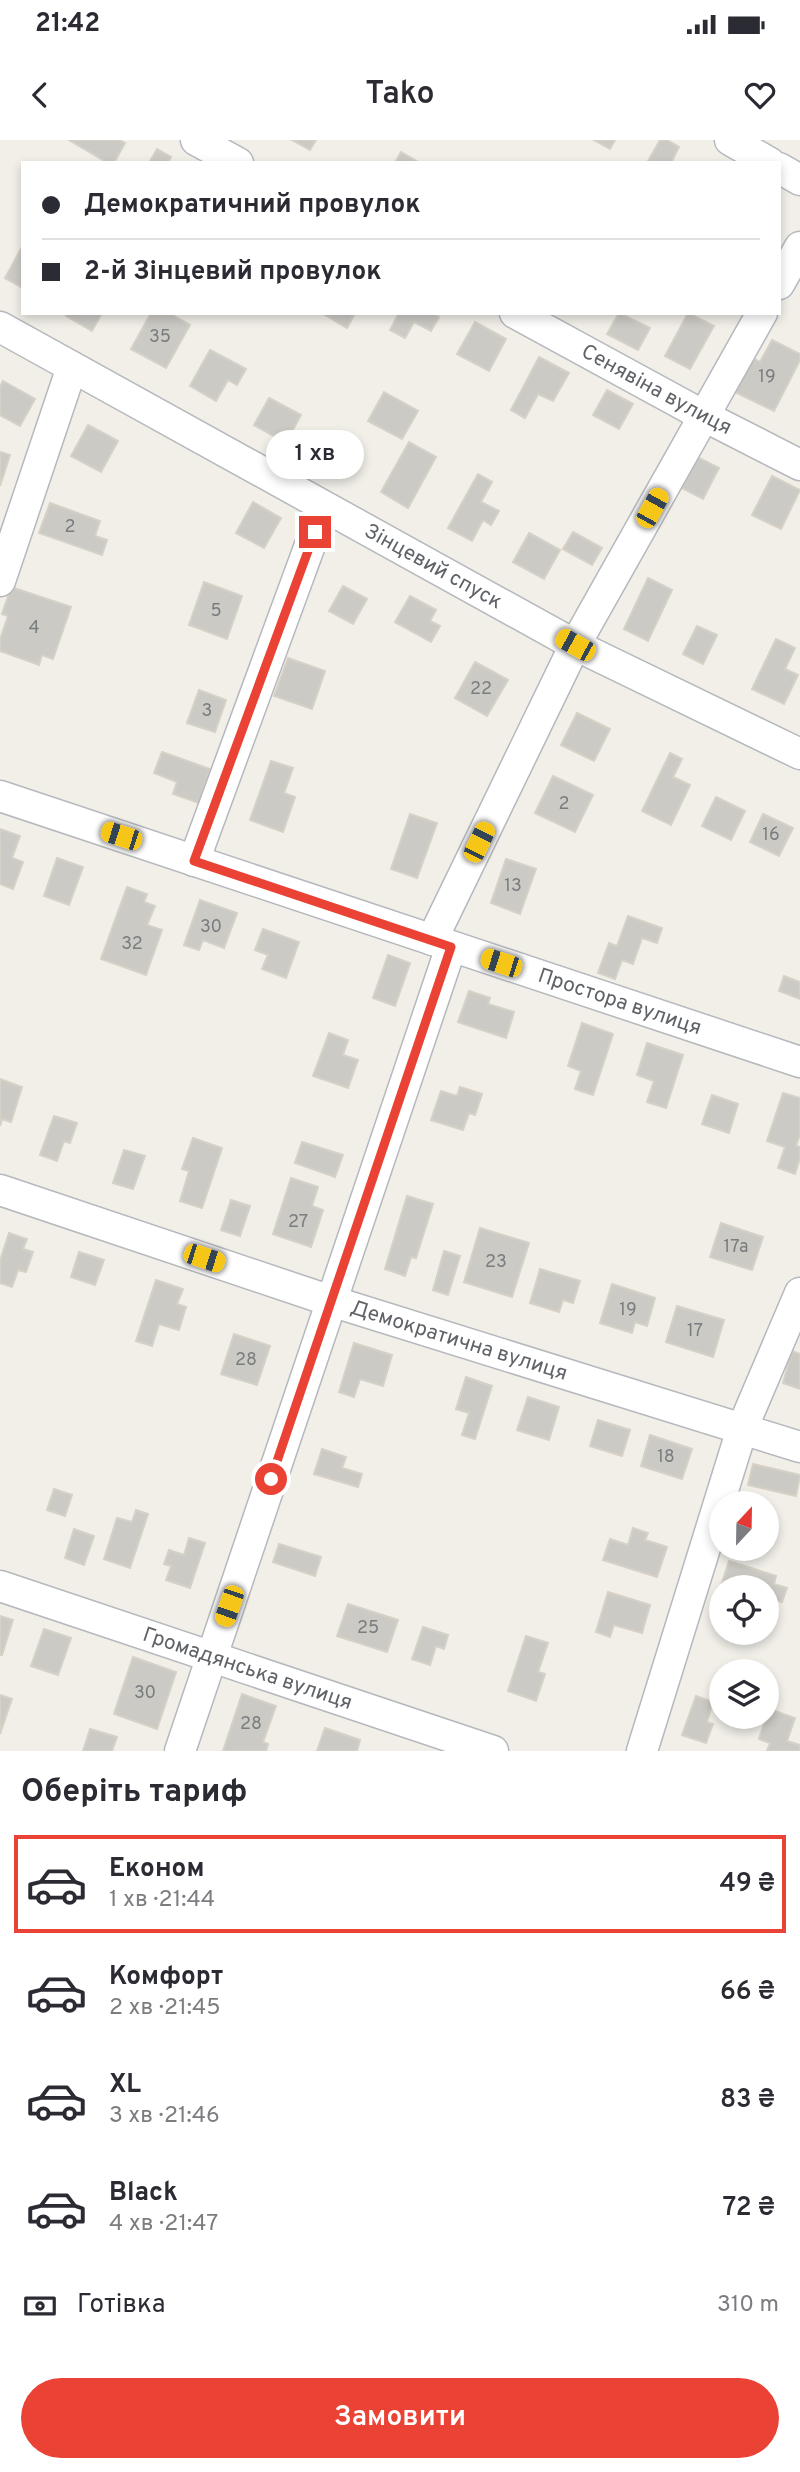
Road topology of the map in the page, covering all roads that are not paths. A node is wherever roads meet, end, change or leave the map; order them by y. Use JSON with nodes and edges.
{"nodes":[{"id":1,"x":196,"y":140,"type":"edge"},
{"id":2,"x":730,"y":140,"type":"edge"},
{"id":3,"x":234,"y":161,"type":"edge"},
{"id":4,"x":767,"y":161,"type":"edge"},
{"id":5,"x":781,"y":169,"type":"edge"},
{"id":6,"x":800,"y":180,"type":"edge"},
{"id":7,"x":800,"y":247,"type":"edge"},
{"id":8,"x":781,"y":280,"type":"edge"},
{"id":9,"x":518,"y":315,"type":"edge"},
{"id":10,"x":761,"y":315,"type":"edge"},
{"id":11,"x":0,"y":327,"type":"edge"},
{"id":12,"x":72,"y":367,"type":"junction"},
{"id":13,"x":704,"y":416,"type":"junction"},
{"id":14,"x":800,"y":465,"type":"edge"},
{"id":15,"x":324,"y":507,"type":"junction"},
{"id":16,"x":0,"y":581,"type":"edge"},
{"id":17,"x":575,"y":645,"type":"junction"},
{"id":18,"x":800,"y":754,"type":"edge"},
{"id":19,"x":0,"y":796,"type":"edge"},
{"id":20,"x":194,"y":861,"type":"junction"},
{"id":21,"x":441,"y":943,"type":"junction"},
{"id":22,"x":800,"y":1062,"type":"edge"},
{"id":23,"x":0,"y":1190,"type":"edge"},
{"id":24,"x":800,"y":1293,"type":"edge"},
{"id":25,"x":331,"y":1300,"type":"junction"},
{"id":26,"x":741,"y":1429,"type":"junction"},
{"id":27,"x":800,"y":1447,"type":"edge"},
{"id":28,"x":0,"y":1586,"type":"edge"},
{"id":29,"x":211,"y":1657,"type":"junction"},
{"id":30,"x":180,"y":1751,"type":"edge"},
{"id":31,"x":493,"y":1751,"type":"edge"},
{"id":32,"x":642,"y":1751,"type":"edge"}],
"edges":[{"from":1,"to":3,"type":"street"},
{"from":2,"to":4,"type":"street"},
{"from":5,"to":6,"type":"street"},
{"from":7,"to":8,"type":"street"},
{"from":9,"to":13,"type":"street","name":"Сенявіна вулиця"},
{"from":10,"to":13,"type":"street"},
{"from":11,"to":12,"type":"street","name":"Зінцевий спуск"},
{"from":12,"to":15,"type":"street","name":"Зінцевий спуск"},
{"from":12,"to":16,"type":"street"},
{"from":13,"to":14,"type":"street","name":"Сенявіна вулиця"},
{"from":13,"to":17,"type":"street"},
{"from":15,"to":17,"type":"street","name":"Зінцевий спуск"},
{"from":15,"to":20,"type":"street"},
{"from":17,"to":18,"type":"street","name":"Зінцевий спуск"},
{"from":17,"to":21,"type":"street"},
{"from":19,"to":20,"type":"street","name":"Простора вулиця"},
{"from":20,"to":21,"type":"street","name":"Простора вулиця"},
{"from":21,"to":22,"type":"street","name":"Простора вулиця"},
{"from":21,"to":25,"type":"street"},
{"from":23,"to":25,"type":"street","name":"Демократична вулиця"},
{"from":24,"to":26,"type":"street"},
{"from":25,"to":26,"type":"street","name":"Демократична вулиця"},
{"from":25,"to":29,"type":"street"},
{"from":26,"to":27,"type":"street","name":"Демократична вулиця"},
{"from":26,"to":32,"type":"street"},
{"from":28,"to":29,"type":"street","name":"Громадянська вулиця"},
{"from":29,"to":30,"type":"street"},
{"from":29,"to":31,"type":"street","name":"Громадянська вулиця"}]}
